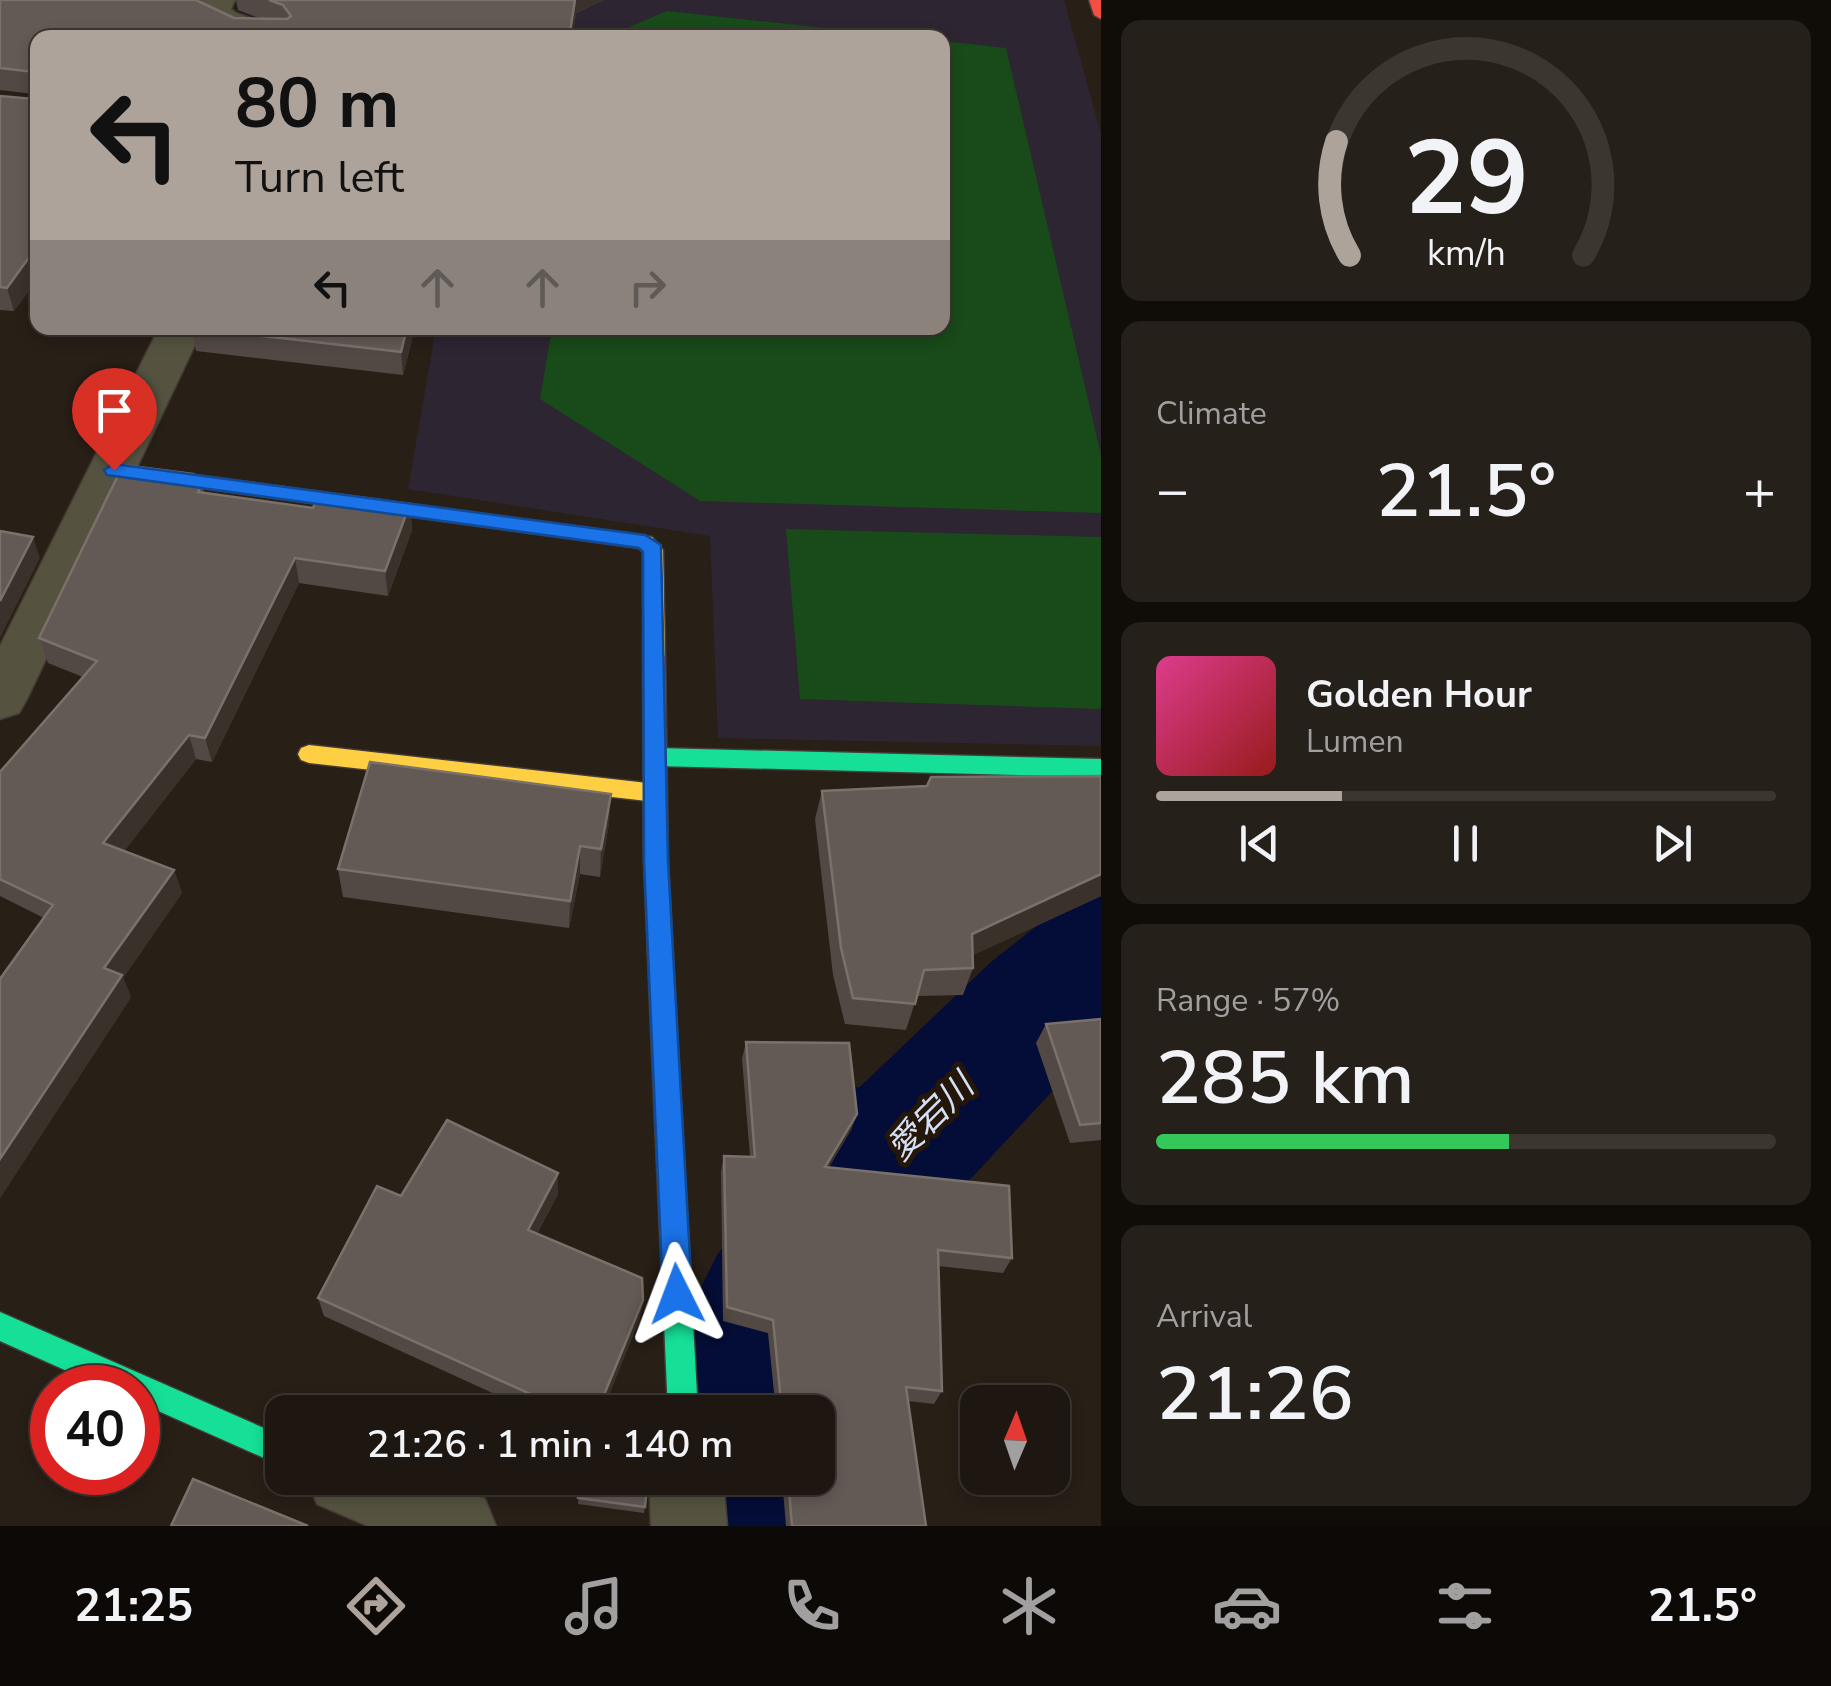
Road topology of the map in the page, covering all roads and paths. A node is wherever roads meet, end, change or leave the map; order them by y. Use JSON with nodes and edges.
{"nodes":[{"id":1,"x":218,"y":0,"type":"edge"},
{"id":2,"x":1096,"y":0,"type":"edge"},
{"id":3,"x":1101,"y":15,"type":"edge"},
{"id":4,"x":251,"y":30,"type":"edge"},
{"id":5,"x":177,"y":335,"type":"edge"},
{"id":6,"x":114,"y":470,"type":"junction"},
{"id":7,"x":0,"y":699,"type":"edge"},
{"id":8,"x":308,"y":754,"type":"dead end"},
{"id":9,"x":657,"y":758,"type":"junction"},
{"id":10,"x":1101,"y":768,"type":"edge"},
{"id":11,"x":656,"y":793,"type":"junction"},
{"id":12,"x":0,"y":1326,"type":"edge"},
{"id":13,"x":682,"y":1395,"type":"edge"},
{"id":14,"x":265,"y":1443,"type":"edge"},
{"id":15,"x":383,"y":1495,"type":"edge"},
{"id":16,"x":687,"y":1495,"type":"edge"},
{"id":17,"x":458,"y":1526,"type":"edge"},
{"id":18,"x":689,"y":1526,"type":"edge"}],
"edges":[{"from":1,"to":4,"type":"street"},
{"from":2,"to":3,"type":"street"},
{"from":5,"to":6,"type":"street"},
{"from":6,"to":7,"type":"street"},
{"from":6,"to":9,"type":"street"},
{"from":8,"to":11,"type":"street"},
{"from":9,"to":10,"type":"street"},
{"from":9,"to":11,"type":"street"},
{"from":11,"to":13,"type":"street"},
{"from":12,"to":14,"type":"street"},
{"from":15,"to":17,"type":"street"},
{"from":16,"to":18,"type":"street"}]}
